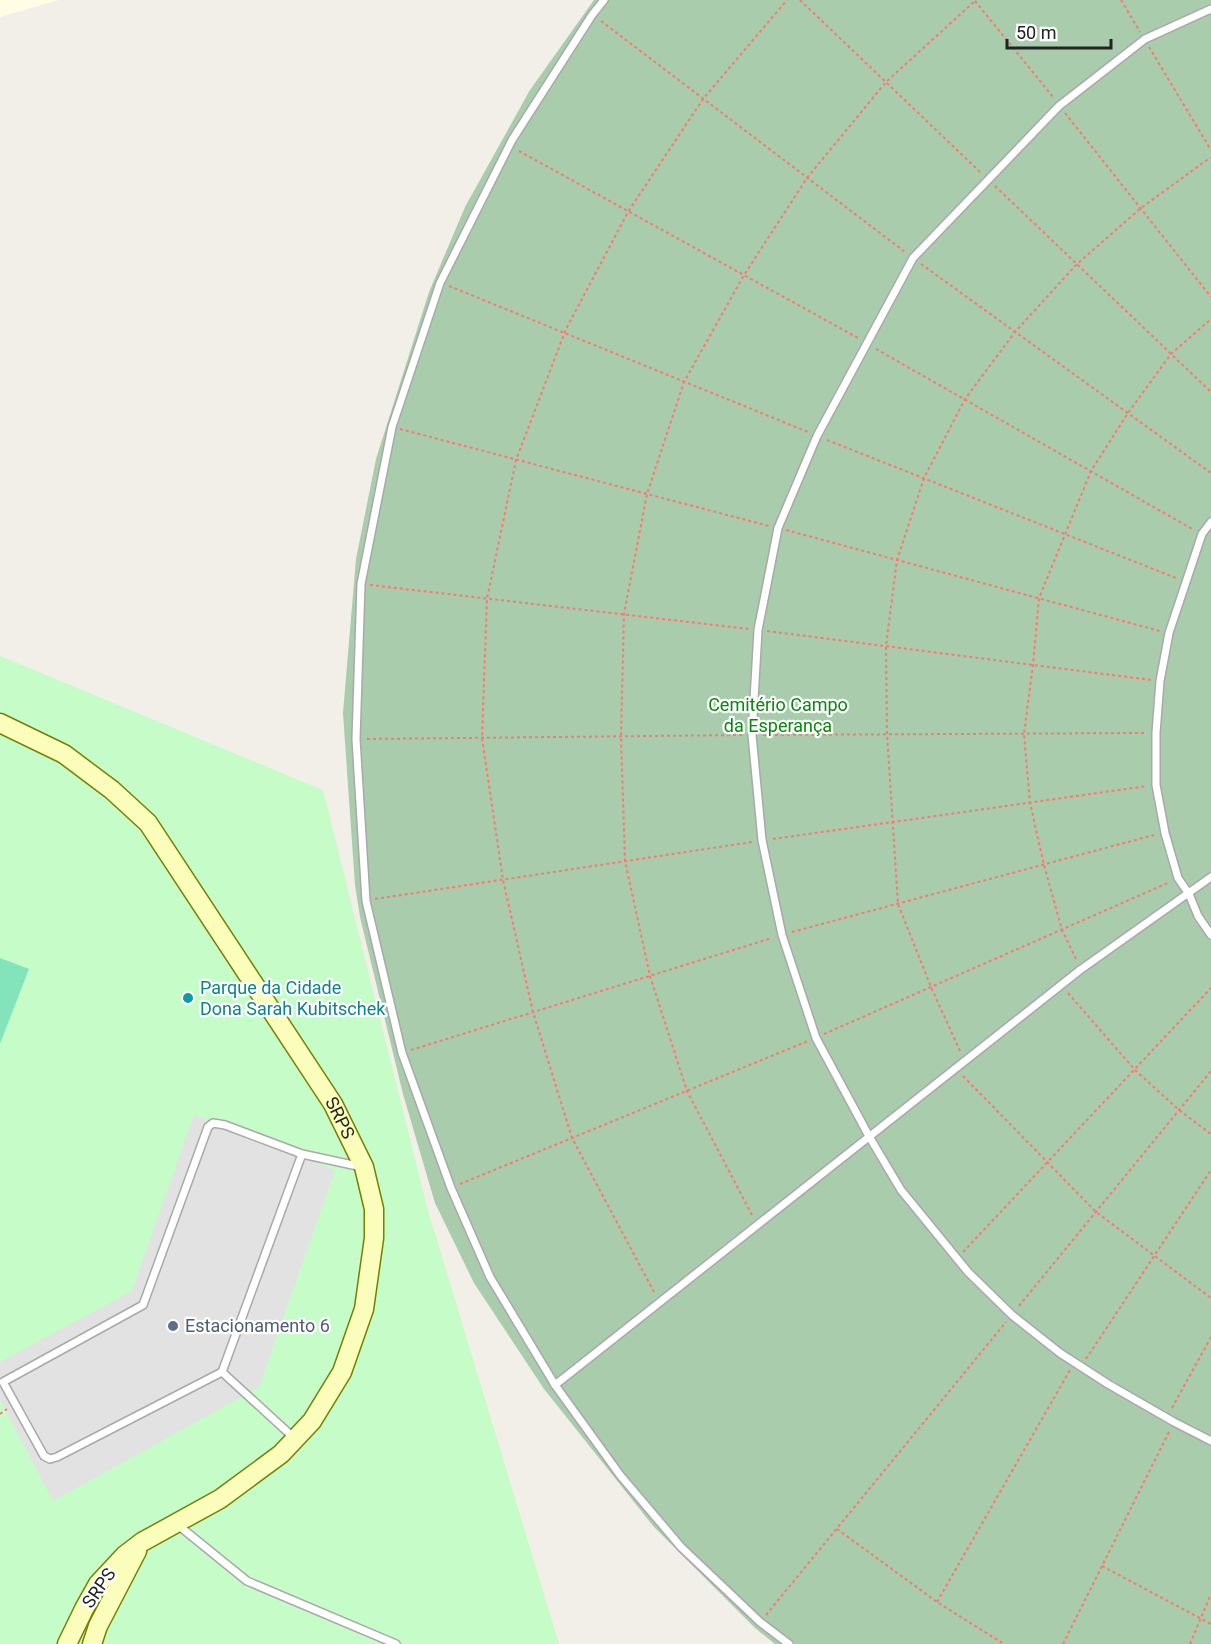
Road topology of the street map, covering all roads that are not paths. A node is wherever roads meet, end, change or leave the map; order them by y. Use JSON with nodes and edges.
{"nodes":[{"id":1,"x":604,"y":0,"type":"edge"},
{"id":2,"x":1211,"y":9,"type":"edge"},
{"id":3,"x":1211,"y":522,"type":"edge"},
{"id":4,"x":0,"y":723,"type":"edge"},
{"id":5,"x":1211,"y":877,"type":"edge"},
{"id":6,"x":1189,"y":894,"type":"junction"},
{"id":7,"x":1211,"y":935,"type":"edge"},
{"id":8,"x":870,"y":1138,"type":"junction"},
{"id":9,"x":302,"y":1154,"type":"junction"},
{"id":10,"x":364,"y":1167,"type":"junction"},
{"id":11,"x":222,"y":1372,"type":"junction"},
{"id":12,"x":555,"y":1385,"type":"junction"},
{"id":13,"x":295,"y":1439,"type":"junction"},
{"id":14,"x":1211,"y":1442,"type":"edge"},
{"id":15,"x":176,"y":1523,"type":"junction"},
{"id":16,"x":142,"y":1542,"type":"junction"},
{"id":17,"x":67,"y":1644,"type":"edge"},
{"id":18,"x":92,"y":1644,"type":"edge"},
{"id":19,"x":396,"y":1644,"type":"edge"},
{"id":20,"x":789,"y":1644,"type":"edge"}],
"edges":[{"from":1,"to":12,"type":"lane"},
{"from":2,"to":8,"type":"lane"},
{"from":3,"to":6,"type":"lane"},
{"from":4,"to":10,"type":"main road","name":"SRPS"},
{"from":5,"to":6,"type":"lane"},
{"from":6,"to":7,"type":"lane"},
{"from":6,"to":8,"type":"lane"},
{"from":8,"to":12,"type":"lane"},
{"from":8,"to":14,"type":"lane"},
{"from":9,"to":10,"type":"lane"},
{"from":9,"to":11,"type":"lane"},
{"from":9,"to":11,"type":"lane"},
{"from":10,"to":13,"type":"main road","name":"SRPS"},
{"from":11,"to":13,"type":"lane"},
{"from":12,"to":20,"type":"lane"},
{"from":13,"to":15,"type":"main road","name":"SRPS"},
{"from":15,"to":16,"type":"main road","name":"SRPS"},
{"from":15,"to":19,"type":"lane"},
{"from":16,"to":17,"type":"main road","name":"SRPS"},
{"from":16,"to":18,"type":"main road","name":"SRPS"}]}
